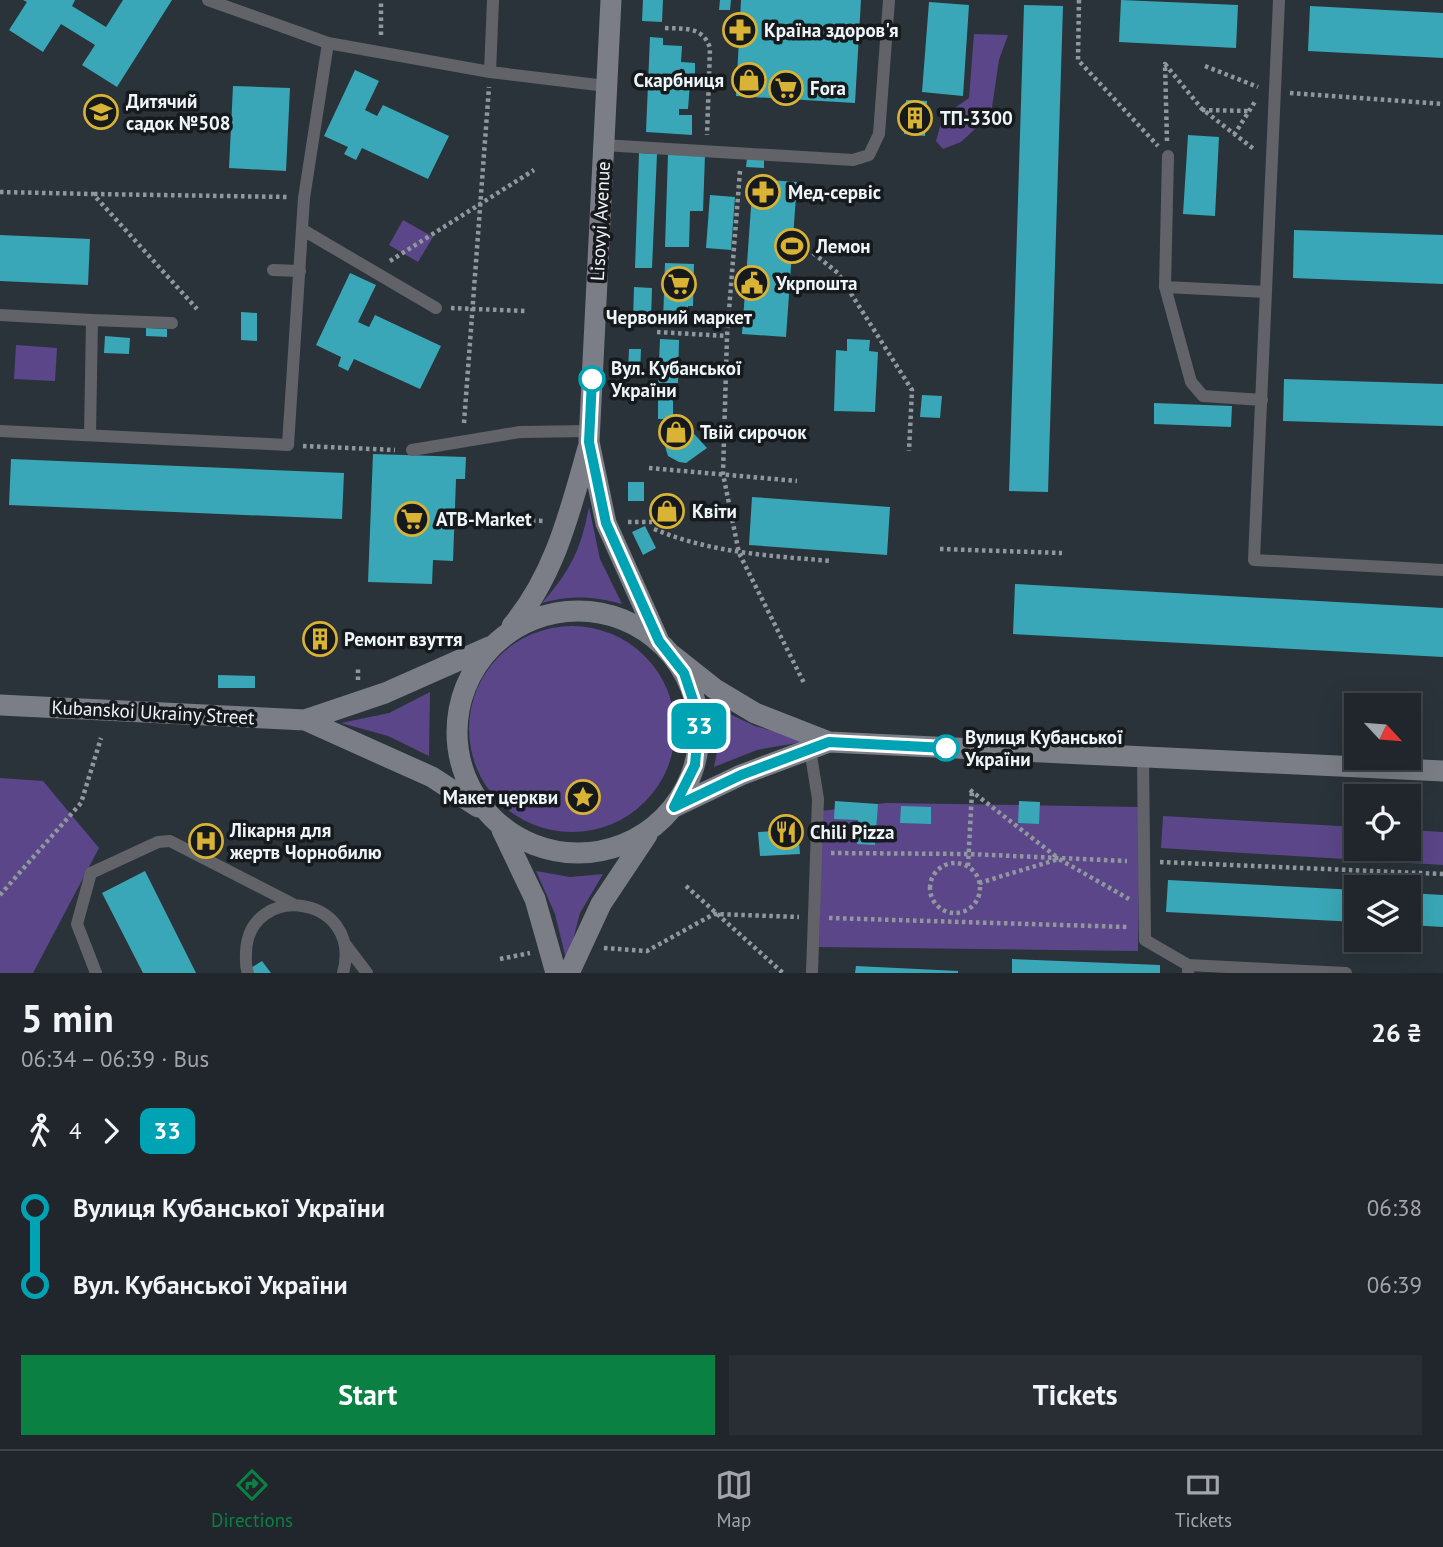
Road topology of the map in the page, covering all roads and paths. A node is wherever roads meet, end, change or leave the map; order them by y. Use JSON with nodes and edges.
{"nodes":[{"id":1,"x":208,"y":0,"type":"edge"},
{"id":2,"x":382,"y":0,"type":"edge"},
{"id":3,"x":493,"y":0,"type":"edge"},
{"id":4,"x":611,"y":0,"type":"edge"},
{"id":5,"x":889,"y":0,"type":"edge"},
{"id":6,"x":1079,"y":0,"type":"edge"},
{"id":7,"x":1279,"y":0,"type":"edge"},
{"id":8,"x":665,"y":28,"type":"dead end"},
{"id":9,"x":328,"y":43,"type":"junction"},
{"id":10,"x":382,"y":53,"type":"junction"},
{"id":11,"x":1205,"y":66,"type":"dead end"},
{"id":12,"x":490,"y":72,"type":"junction"},
{"id":13,"x":606,"y":86,"type":"junction"},
{"id":14,"x":1276,"y":92,"type":"junction"},
{"id":15,"x":1443,"y":104,"type":"edge"},
{"id":16,"x":1202,"y":110,"type":"junction"},
{"id":17,"x":1275,"y":114,"type":"junction"},
{"id":18,"x":603,"y":145,"type":"junction"},
{"id":19,"x":706,"y":150,"type":"junction"},
{"id":20,"x":741,"y":152,"type":"junction"},
{"id":21,"x":1168,"y":156,"type":"junction"},
{"id":22,"x":1272,"y":163,"type":"junction"},
{"id":23,"x":534,"y":170,"type":"dead end"},
{"id":24,"x":0,"y":192,"type":"edge"},
{"id":25,"x":93,"y":194,"type":"junction"},
{"id":26,"x":304,"y":198,"type":"junction"},
{"id":27,"x":479,"y":204,"type":"junction"},
{"id":28,"x":303,"y":230,"type":"junction"},
{"id":29,"x":813,"y":253,"type":"dead end"},
{"id":30,"x":274,"y":270,"type":"dead end"},
{"id":31,"x":300,"y":271,"type":"junction"},
{"id":32,"x":374,"y":271,"type":"junction"},
{"id":33,"x":1165,"y":287,"type":"junction"},
{"id":34,"x":1266,"y":292,"type":"junction"},
{"id":35,"x":436,"y":308,"type":"joint"},
{"id":36,"x":197,"y":309,"type":"dead end"},
{"id":37,"x":472,"y":309,"type":"junction"},
{"id":38,"x":525,"y":311,"type":"dead end"},
{"id":39,"x":0,"y":315,"type":"edge"},
{"id":40,"x":92,"y":320,"type":"junction"},
{"id":41,"x":172,"y":323,"type":"dead end"},
{"id":42,"x":657,"y":332,"type":"dead end"},
{"id":43,"x":727,"y":336,"type":"junction"},
{"id":44,"x":1262,"y":400,"type":"junction"},
{"id":45,"x":0,"y":431,"type":"edge"},
{"id":46,"x":90,"y":435,"type":"junction"},
{"id":47,"x":589,"y":437,"type":"junction"},
{"id":48,"x":463,"y":442,"type":"junction"},
{"id":49,"x":288,"y":445,"type":"junction"},
{"id":50,"x":412,"y":450,"type":"joint"},
{"id":51,"x":909,"y":451,"type":"dead end"},
{"id":52,"x":649,"y":468,"type":"dead end"},
{"id":53,"x":723,"y":474,"type":"junction"},
{"id":54,"x":797,"y":481,"type":"dead end"},
{"id":55,"x":654,"y":529,"type":"dead end"},
{"id":56,"x":940,"y":549,"type":"dead end"},
{"id":57,"x":739,"y":553,"type":"junction"},
{"id":58,"x":1062,"y":553,"type":"dead end"},
{"id":59,"x":832,"y":561,"type":"dead end"},
{"id":60,"x":1443,"y":570,"type":"edge"},
{"id":61,"x":498,"y":640,"type":"junction"},
{"id":62,"x":665,"y":648,"type":"junction"},
{"id":63,"x":805,"y":685,"type":"dead end"},
{"id":64,"x":0,"y":705,"type":"edge"},
{"id":65,"x":305,"y":720,"type":"junction"},
{"id":66,"x":101,"y":738,"type":"dead end"},
{"id":67,"x":819,"y":746,"type":"junction"},
{"id":68,"x":1143,"y":757,"type":"junction"},
{"id":69,"x":1443,"y":771,"type":"edge"},
{"id":70,"x":674,"y":807,"type":"junction"},
{"id":71,"x":494,"y":819,"type":"junction"},
{"id":72,"x":651,"y":830,"type":"junction"},
{"id":73,"x":817,"y":853,"type":"junction"},
{"id":74,"x":968,"y":854,"type":"junction"},
{"id":75,"x":1059,"y":859,"type":"junction"},
{"id":76,"x":1144,"y":862,"type":"junction"},
{"id":77,"x":968,"y":866,"type":"junction"},
{"id":78,"x":1443,"y":874,"type":"edge"},
{"id":79,"x":979,"y":883,"type":"junction"},
{"id":80,"x":686,"y":886,"type":"dead end"},
{"id":81,"x":0,"y":895,"type":"edge"},
{"id":82,"x":293,"y":904,"type":"junction"},
{"id":83,"x":1144,"y":908,"type":"junction"},
{"id":84,"x":960,"y":912,"type":"junction"},
{"id":85,"x":714,"y":914,"type":"junction"},
{"id":86,"x":815,"y":917,"type":"junction"},
{"id":87,"x":960,"y":922,"type":"junction"},
{"id":88,"x":1145,"y":928,"type":"junction"},
{"id":89,"x":345,"y":944,"type":"junction"},
{"id":90,"x":647,"y":951,"type":"dead end"},
{"id":91,"x":1188,"y":969,"type":"edge"},
{"id":92,"x":96,"y":973,"type":"edge"},
{"id":93,"x":248,"y":973,"type":"edge"},
{"id":94,"x":343,"y":973,"type":"edge"},
{"id":95,"x":367,"y":973,"type":"edge"},
{"id":96,"x":556,"y":973,"type":"edge"},
{"id":97,"x":569,"y":973,"type":"edge"},
{"id":98,"x":783,"y":973,"type":"edge"},
{"id":99,"x":812,"y":973,"type":"edge"},
{"id":100,"x":1346,"y":973,"type":"edge"}],
"edges":[{"from":1,"to":9,"type":"lane"},
{"from":2,"to":10,"type":"path"},
{"from":3,"to":12,"type":"lane"},
{"from":4,"to":13,"type":"street","name":"Lisovyi Avenue"},
{"from":5,"to":20,"type":"lane"},
{"from":6,"to":21,"type":"path"},
{"from":7,"to":14,"type":"lane"},
{"from":8,"to":19,"type":"path"},
{"from":9,"to":10,"type":"lane"},
{"from":9,"to":26,"type":"lane"},
{"from":10,"to":12,"type":"lane"},
{"from":11,"to":14,"type":"path"},
{"from":12,"to":13,"type":"lane"},
{"from":12,"to":27,"type":"path"},
{"from":13,"to":18,"type":"street","name":"Lisovyi Avenue"},
{"from":14,"to":15,"type":"path"},
{"from":14,"to":17,"type":"lane"},
{"from":16,"to":17,"type":"path"},
{"from":16,"to":21,"type":"path"},
{"from":16,"to":22,"type":"path"},
{"from":17,"to":22,"type":"lane"},
{"from":18,"to":19,"type":"lane"},
{"from":18,"to":47,"type":"street","name":"Lisovyi Avenue"},
{"from":19,"to":20,"type":"lane"},
{"from":20,"to":43,"type":"path"},
{"from":21,"to":33,"type":"lane"},
{"from":22,"to":34,"type":"lane"},
{"from":23,"to":27,"type":"path"},
{"from":24,"to":25,"type":"path"},
{"from":25,"to":26,"type":"path"},
{"from":25,"to":36,"type":"path"},
{"from":26,"to":28,"type":"lane"},
{"from":27,"to":32,"type":"path"},
{"from":27,"to":37,"type":"path"},
{"from":28,"to":31,"type":"lane"},
{"from":28,"to":32,"type":"lane"},
{"from":29,"to":51,"type":"path"},
{"from":30,"to":31,"type":"lane"},
{"from":31,"to":49,"type":"lane"},
{"from":32,"to":35,"type":"lane"},
{"from":33,"to":34,"type":"lane"},
{"from":33,"to":44,"type":"lane"},
{"from":34,"to":44,"type":"lane"},
{"from":35,"to":37,"type":"path"},
{"from":37,"to":38,"type":"path"},
{"from":37,"to":48,"type":"path"},
{"from":39,"to":40,"type":"lane"},
{"from":40,"to":41,"type":"lane"},
{"from":40,"to":46,"type":"lane"},
{"from":42,"to":43,"type":"path"},
{"from":43,"to":53,"type":"path"},
{"from":44,"to":60,"type":"lane"},
{"from":45,"to":46,"type":"lane"},
{"from":46,"to":49,"type":"lane"},
{"from":47,"to":48,"type":"lane"},
{"from":47,"to":61,"type":"street","name":"Lisovyi Avenue"},
{"from":47,"to":62,"type":"street","name":"Lisovyi Avenue"},
{"from":48,"to":50,"type":"lane"},
{"from":49,"to":50,"type":"path"},
{"from":52,"to":53,"type":"path"},
{"from":53,"to":54,"type":"path"},
{"from":53,"to":57,"type":"path"},
{"from":55,"to":57,"type":"path"},
{"from":56,"to":58,"type":"path"},
{"from":57,"to":59,"type":"path"},
{"from":57,"to":63,"type":"path"},
{"from":61,"to":62,"type":"street"},
{"from":61,"to":65,"type":"street","name":"Kubanskoi Ukrainy Street"},
{"from":61,"to":71,"type":"street"},
{"from":62,"to":67,"type":"street"},
{"from":62,"to":70,"type":"street"},
{"from":64,"to":65,"type":"street","name":"Kubanskoi Ukrainy Street"},
{"from":65,"to":71,"type":"street","name":"Kubanskoi Ukrainy Street"},
{"from":66,"to":81,"type":"path"},
{"from":67,"to":68,"type":"street"},
{"from":67,"to":70,"type":"street"},
{"from":67,"to":73,"type":"lane"},
{"from":68,"to":69,"type":"street"},
{"from":68,"to":76,"type":"lane"},
{"from":70,"to":72,"type":"street"},
{"from":71,"to":72,"type":"street"},
{"from":71,"to":96,"type":"street"},
{"from":72,"to":97,"type":"street"},
{"from":73,"to":74,"type":"path"},
{"from":73,"to":86,"type":"lane"},
{"from":74,"to":75,"type":"path"},
{"from":74,"to":75,"type":"path"},
{"from":74,"to":77,"type":"path"},
{"from":75,"to":76,"type":"path"},
{"from":75,"to":79,"type":"path"},
{"from":75,"to":83,"type":"path"},
{"from":76,"to":78,"type":"path"},
{"from":76,"to":83,"type":"lane"},
{"from":77,"to":79,"type":"path"},
{"from":77,"to":84,"type":"path"},
{"from":79,"to":84,"type":"path"},
{"from":80,"to":85,"type":"path"},
{"from":82,"to":89,"type":"lane"},
{"from":82,"to":92,"type":"lane"},
{"from":82,"to":93,"type":"lane"},
{"from":83,"to":88,"type":"lane"},
{"from":84,"to":87,"type":"path"},
{"from":85,"to":86,"type":"path"},
{"from":85,"to":90,"type":"path"},
{"from":85,"to":98,"type":"path"},
{"from":86,"to":87,"type":"path"},
{"from":86,"to":99,"type":"lane"},
{"from":87,"to":88,"type":"path"},
{"from":88,"to":91,"type":"lane"},
{"from":89,"to":94,"type":"lane"},
{"from":89,"to":95,"type":"lane"},
{"from":91,"to":100,"type":"lane"}]}
